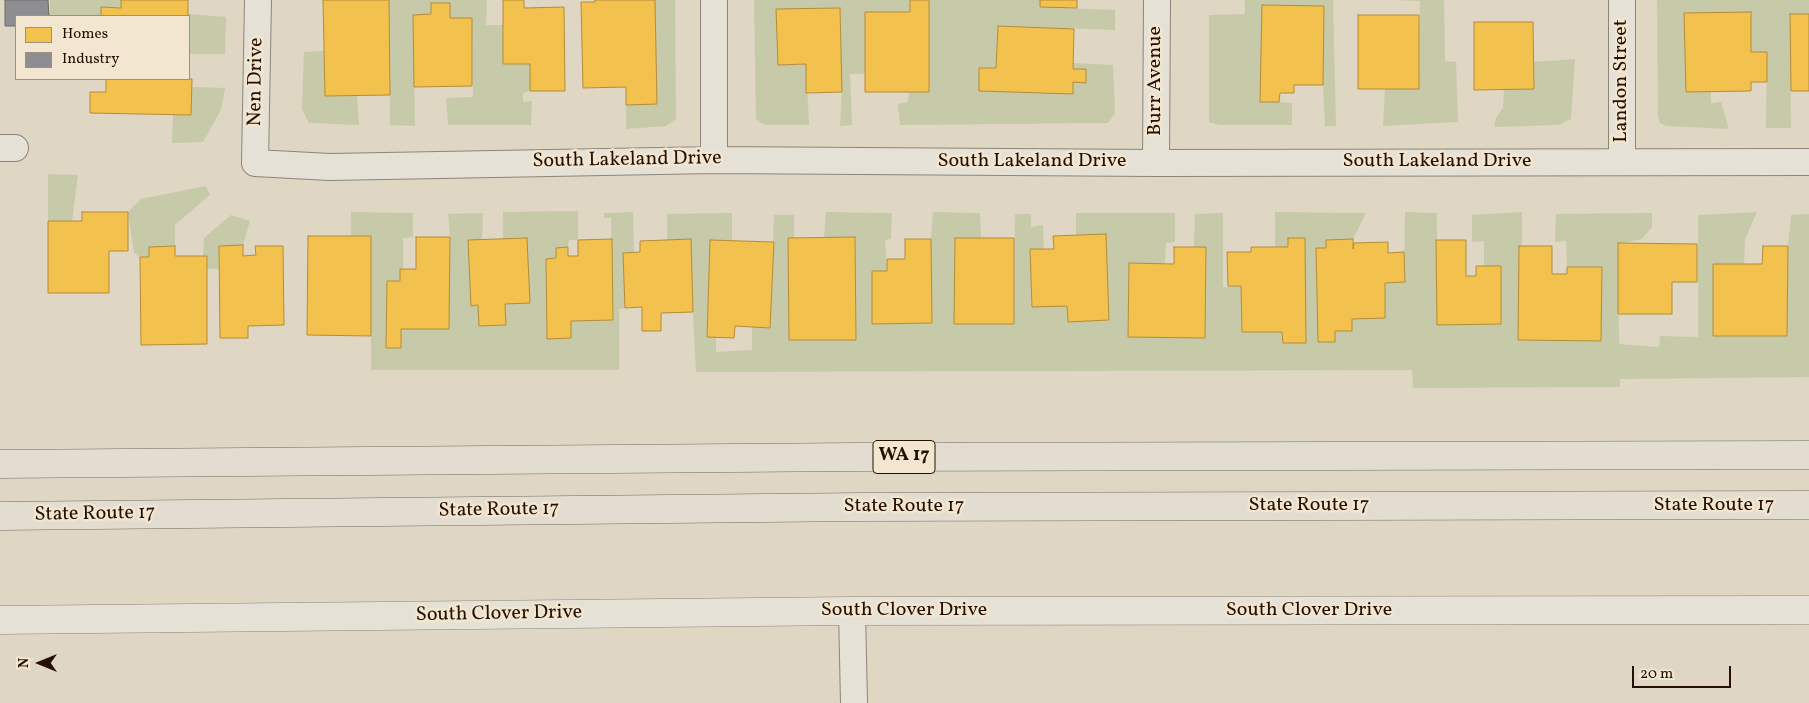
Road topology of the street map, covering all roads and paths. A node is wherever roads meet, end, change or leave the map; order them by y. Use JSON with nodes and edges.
{"nodes":[{"id":1,"x":258,"y":0,"type":"edge"},
{"id":2,"x":714,"y":0,"type":"edge"},
{"id":3,"x":1157,"y":0,"type":"edge"},
{"id":4,"x":1622,"y":0,"type":"edge"},
{"id":5,"x":714,"y":160,"type":"junction"},
{"id":6,"x":1156,"y":162,"type":"junction"},
{"id":7,"x":1622,"y":162,"type":"junction"},
{"id":8,"x":1809,"y":162,"type":"edge"},
{"id":9,"x":255,"y":163,"type":"joint"},
{"id":10,"x":1809,"y":455,"type":"edge"},
{"id":11,"x":0,"y":464,"type":"edge"},
{"id":12,"x":1809,"y":506,"type":"edge"},
{"id":13,"x":0,"y":516,"type":"edge"},
{"id":14,"x":1809,"y":610,"type":"edge"},
{"id":15,"x":852,"y":611,"type":"junction"},
{"id":16,"x":0,"y":620,"type":"edge"},
{"id":17,"x":854,"y":703,"type":"edge"}],
"edges":[{"from":1,"to":9,"type":"street","name":"Nen Drive"},
{"from":2,"to":5,"type":"street"},
{"from":3,"to":6,"type":"street","name":"Burr Avenue"},
{"from":4,"to":7,"type":"street","name":"Landon Street"},
{"from":5,"to":6,"type":"street","name":"South Lakeland Drive"},
{"from":5,"to":9,"type":"street","name":"South Lakeland Drive"},
{"from":6,"to":7,"type":"street","name":"South Lakeland Drive"},
{"from":7,"to":8,"type":"street","name":"South Lakeland Drive"},
{"from":10,"to":11,"type":"highway","number":"WA 17"},
{"from":12,"to":13,"type":"highway","name":"State Route 17"},
{"from":14,"to":15,"type":"street","name":"South Clover Drive"},
{"from":15,"to":16,"type":"street","name":"South Clover Drive"},
{"from":15,"to":17,"type":"street"}]}
